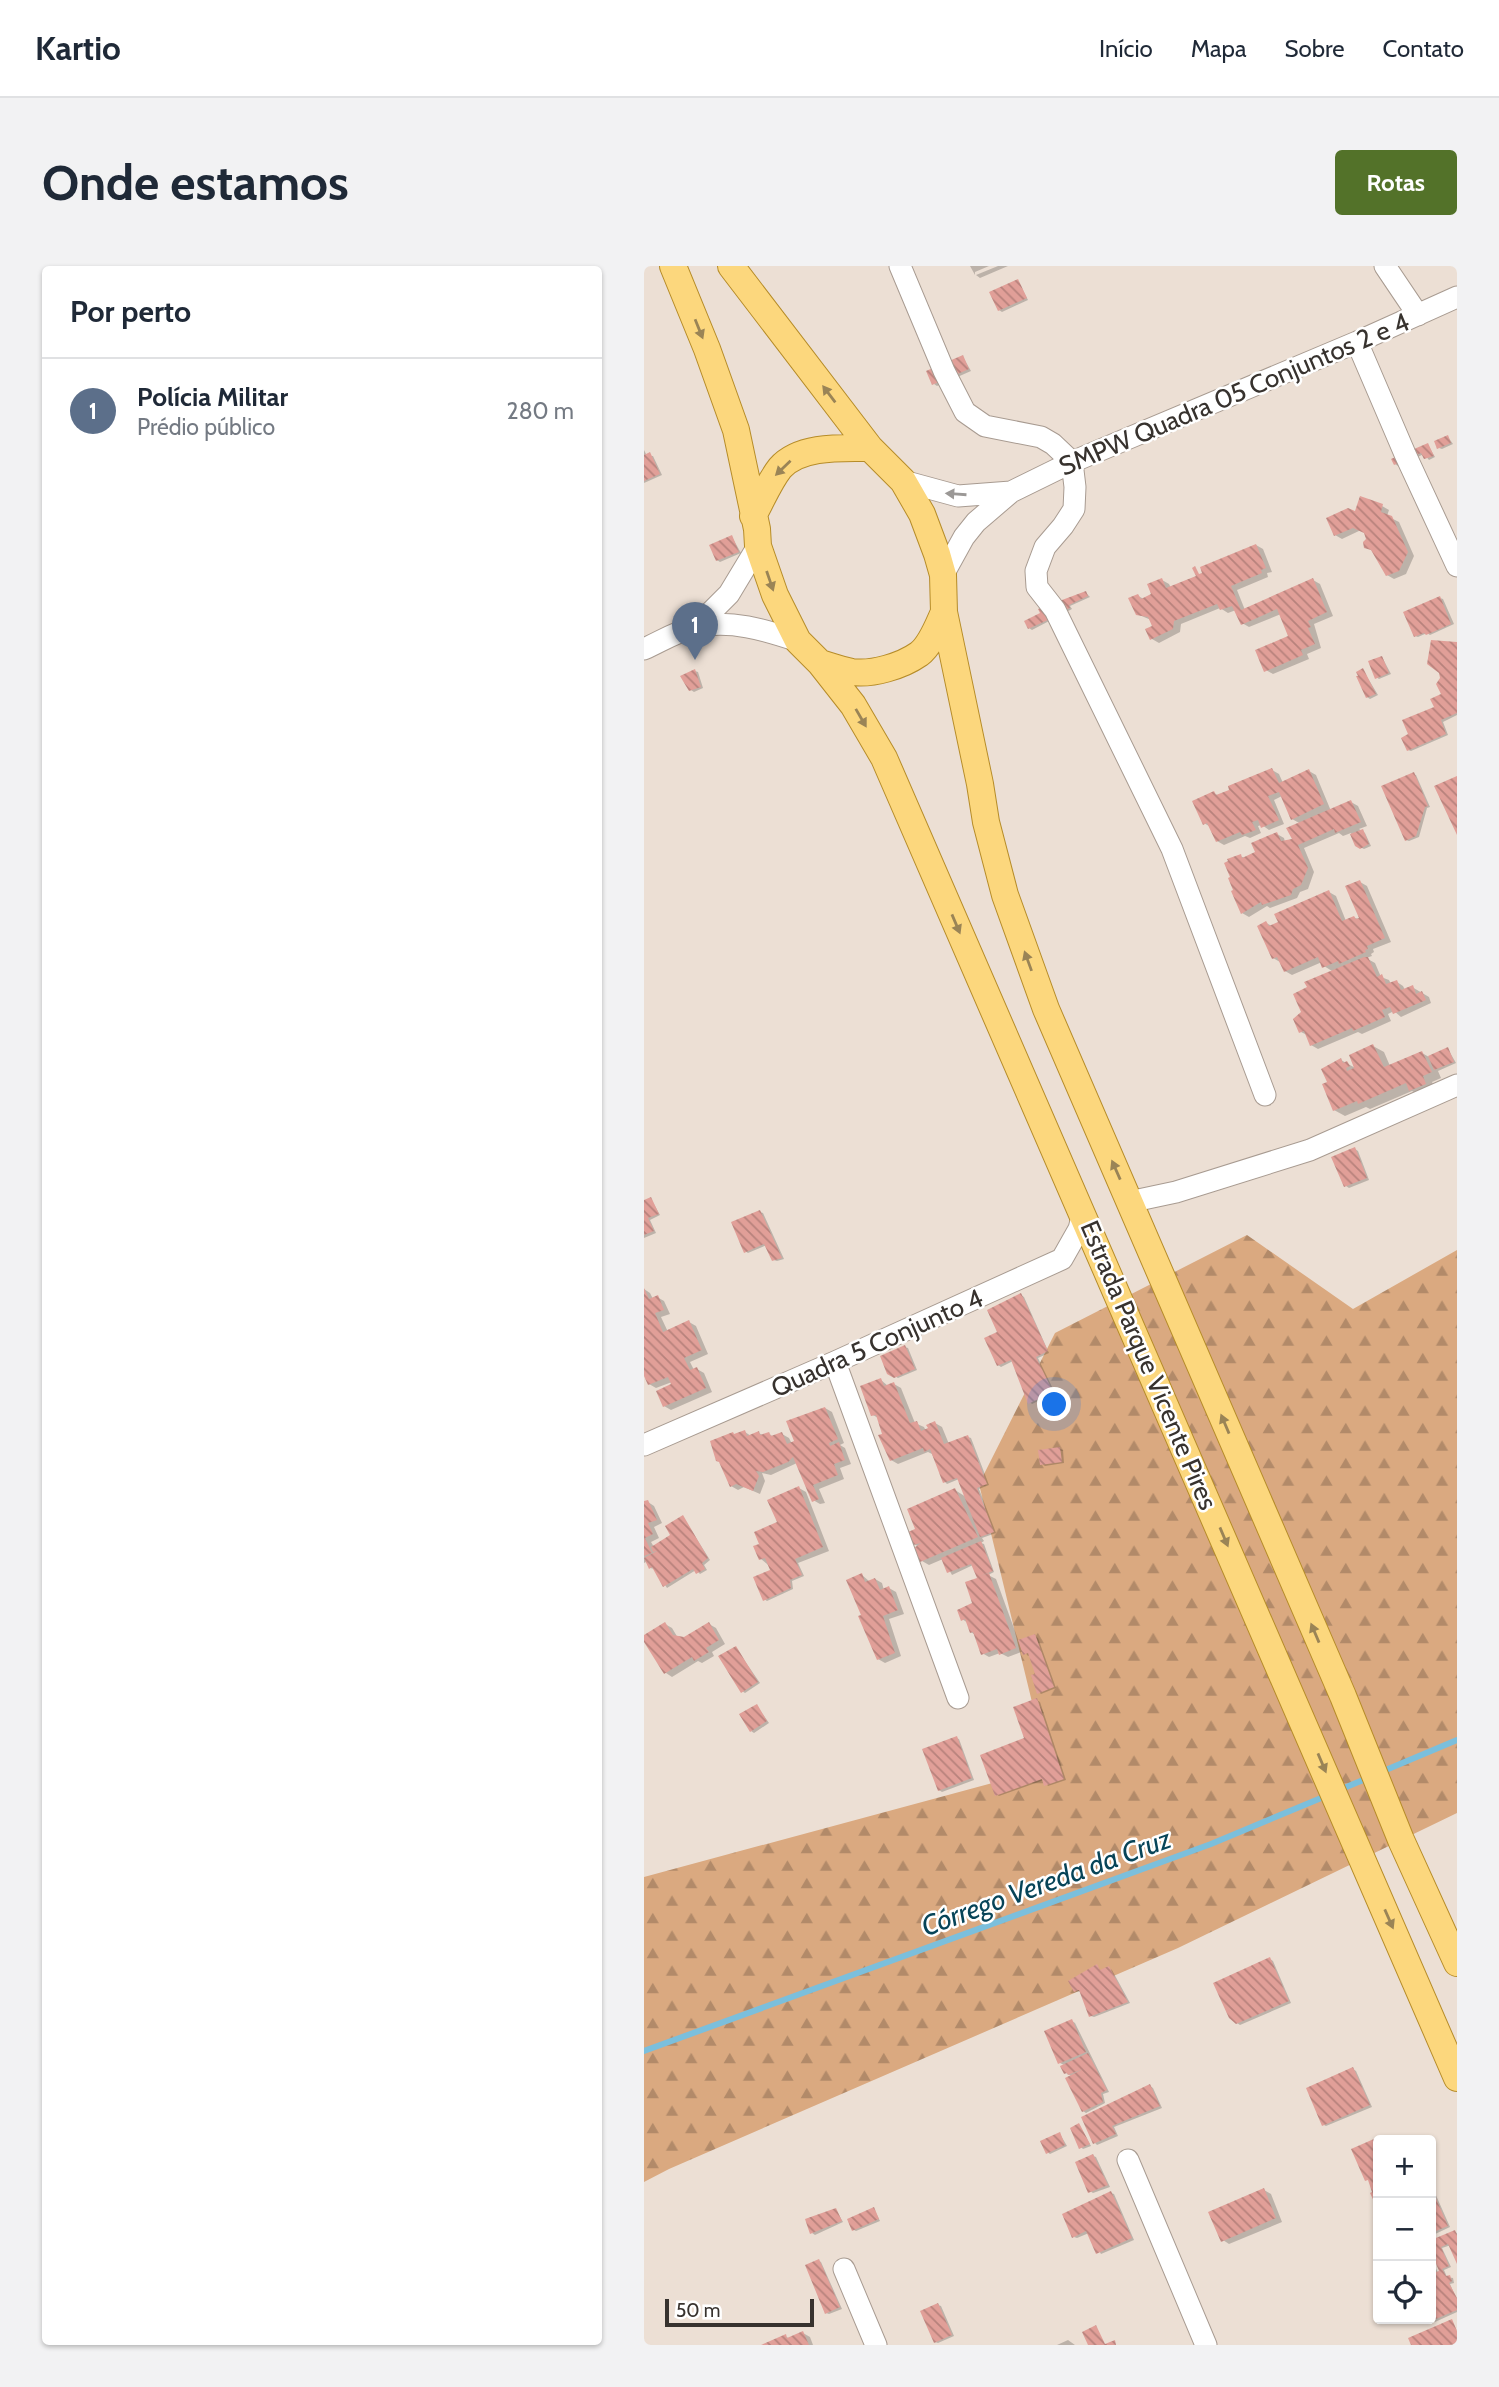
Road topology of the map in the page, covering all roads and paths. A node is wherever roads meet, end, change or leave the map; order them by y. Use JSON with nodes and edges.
{"nodes":[{"id":1,"x":673,"y":266,"type":"edge"},
{"id":2,"x":732,"y":266,"type":"edge"},
{"id":3,"x":900,"y":266,"type":"edge"},
{"id":4,"x":1385,"y":266,"type":"edge"},
{"id":5,"x":1457,"y":298,"type":"edge"},
{"id":6,"x":1418,"y":315,"type":"junction"},
{"id":7,"x":1357,"y":342,"type":"junction"},
{"id":8,"x":870,"y":448,"type":"junction"},
{"id":9,"x":1072,"y":462,"type":"junction"},
{"id":10,"x":903,"y":481,"type":"junction"},
{"id":11,"x":1011,"y":492,"type":"junction"},
{"id":12,"x":753,"y":516,"type":"junction"},
{"id":13,"x":758,"y":546,"type":"junction"},
{"id":14,"x":1457,"y":566,"type":"edge"},
{"id":15,"x":943,"y":575,"type":"junction"},
{"id":16,"x":944,"y":612,"type":"junction"},
{"id":17,"x":696,"y":627,"type":"junction"},
{"id":18,"x":798,"y":641,"type":"junction"},
{"id":19,"x":644,"y":649,"type":"edge"},
{"id":20,"x":820,"y":663,"type":"junction"},
{"id":21,"x":1457,"y":1085,"type":"edge"},
{"id":22,"x":1265,"y":1095,"type":"dead end"},
{"id":23,"x":1129,"y":1202,"type":"junction"},
{"id":24,"x":1083,"y":1213,"type":"junction"},
{"id":25,"x":835,"y":1362,"type":"junction"},
{"id":26,"x":644,"y":1445,"type":"edge"},
{"id":27,"x":958,"y":1698,"type":"dead end"},
{"id":28,"x":1457,"y":1963,"type":"edge"},
{"id":29,"x":1457,"y":2078,"type":"edge"},
{"id":30,"x":1128,"y":2160,"type":"dead end"},
{"id":31,"x":844,"y":2269,"type":"dead end"},
{"id":32,"x":876,"y":2345,"type":"edge"},
{"id":33,"x":1206,"y":2345,"type":"edge"}],
"edges":[{"from":1,"to":12,"type":"main road","one_way":true},
{"from":8,"to":2,"type":"main road","one_way":true},
{"from":3,"to":9,"type":"street"},
{"from":4,"to":6,"type":"street"},
{"from":5,"to":6,"type":"street","name":"SMPW Quadra 05 Conjuntos 2 e 4"},
{"from":6,"to":7,"type":"street","name":"SMPW Quadra 05 Conjuntos 2 e 4"},
{"from":7,"to":9,"type":"street","name":"SMPW Quadra 05 Conjuntos 2 e 4"},
{"from":7,"to":14,"type":"street"},
{"from":8,"to":10,"type":"main road"},
{"from":8,"to":12,"type":"main road","one_way":true},
{"from":9,"to":11,"type":"street","name":"SMPW Quadra 05 Conjuntos 2 e 4"},
{"from":9,"to":22,"type":"street"},
{"from":11,"to":10,"type":"street","name":"SMPW Quadra 05 Conjuntos 2 e 4","one_way":true},
{"from":10,"to":15,"type":"main road"},
{"from":11,"to":15,"type":"street","name":"SMPW Quadra 05 Conjuntos 2 e 4"},
{"from":12,"to":13,"type":"main road"},
{"from":13,"to":17,"type":"street"},
{"from":13,"to":18,"type":"main road","one_way":true},
{"from":15,"to":16,"type":"main road"},
{"from":16,"to":20,"type":"main road"},
{"from":23,"to":16,"type":"main road","name":"Estrada Parque Vicente Pires","one_way":true},
{"from":17,"to":18,"type":"street"},
{"from":17,"to":19,"type":"street"},
{"from":18,"to":20,"type":"main road"},
{"from":20,"to":24,"type":"main road","name":"Estrada Parque Vicente Pires","one_way":true},
{"from":21,"to":23,"type":"street"},
{"from":28,"to":23,"type":"main road","name":"Estrada Parque Vicente Pires","one_way":true},
{"from":24,"to":25,"type":"street","name":"Quadra 5 Conjunto 4"},
{"from":24,"to":29,"type":"main road","name":"Estrada Parque Vicente Pires","one_way":true},
{"from":25,"to":26,"type":"street","name":"Quadra 5 Conjunto 4"},
{"from":25,"to":27,"type":"street"},
{"from":30,"to":33,"type":"street"},
{"from":31,"to":32,"type":"street"}]}
